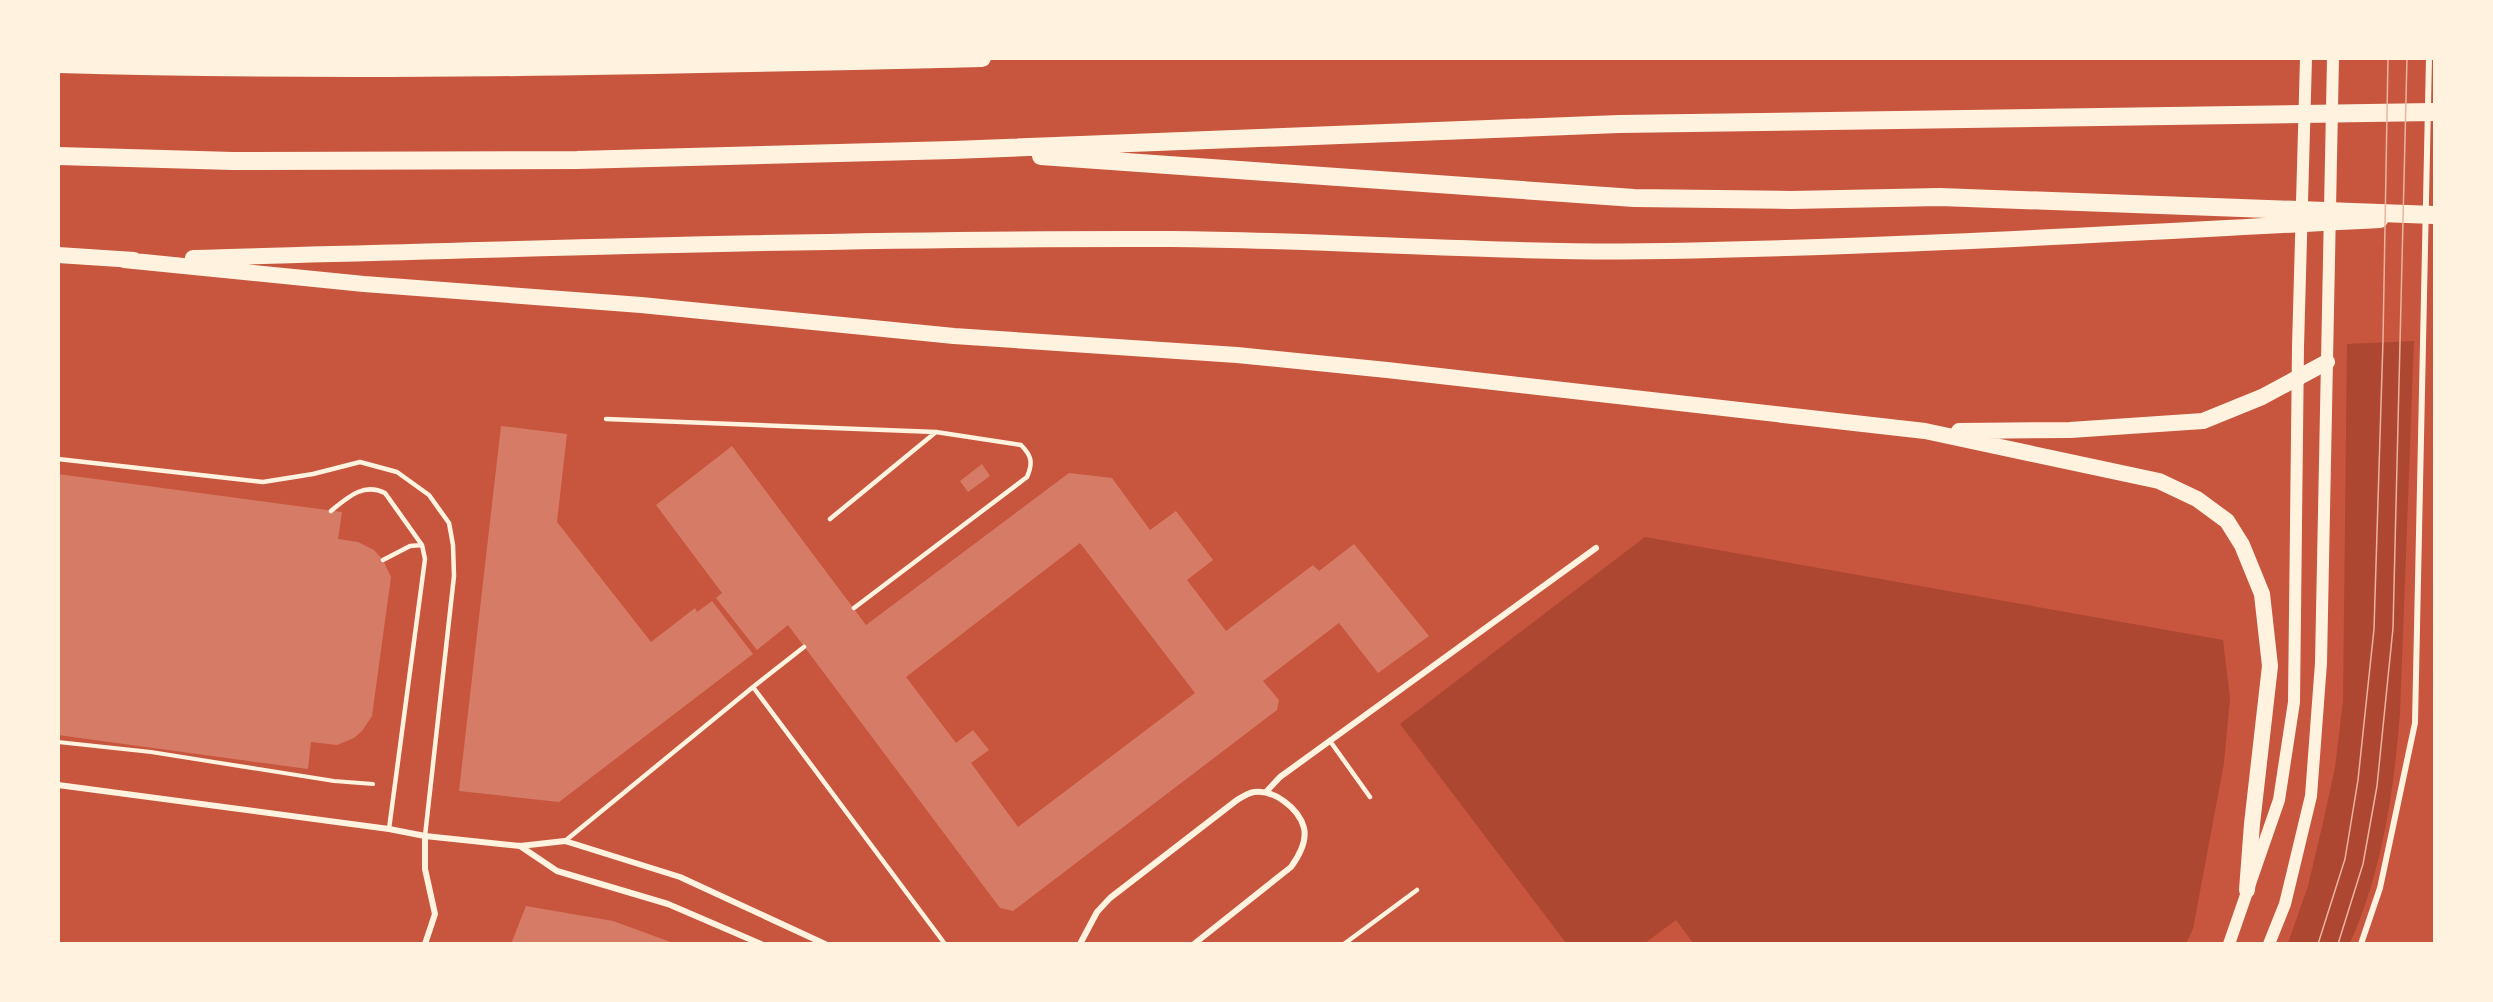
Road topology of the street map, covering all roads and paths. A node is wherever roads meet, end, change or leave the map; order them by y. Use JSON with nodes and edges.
{"nodes":[{"id":1,"x":982,"y":58,"type":"edge"},
{"id":2,"x":2306,"y":58,"type":"edge"},
{"id":3,"x":2333,"y":58,"type":"edge"},
{"id":4,"x":2429,"y":58,"type":"edge"},
{"id":5,"x":58,"y":64,"type":"edge"},
{"id":6,"x":2434,"y":112,"type":"edge"},
{"id":7,"x":952,"y":150,"type":"junction"},
{"id":8,"x":58,"y":156,"type":"edge"},
{"id":9,"x":2434,"y":216,"type":"edge"},
{"id":10,"x":58,"y":255,"type":"edge"},
{"id":11,"x":124,"y":260,"type":"junction"},
{"id":12,"x":2327,"y":362,"type":"junction"},
{"id":13,"x":2297,"y":378,"type":"junction"},
{"id":14,"x":606,"y":419,"type":"dead end"},
{"id":15,"x":1925,"y":431,"type":"junction"},
{"id":16,"x":936,"y":432,"type":"junction"},
{"id":17,"x":58,"y":459,"type":"edge"},
{"id":18,"x":331,"y":511,"type":"dead end"},
{"id":19,"x":830,"y":519,"type":"dead end"},
{"id":20,"x":422,"y":545,"type":"junction"},
{"id":21,"x":1596,"y":548,"type":"dead end"},
{"id":22,"x":383,"y":560,"type":"dead end"},
{"id":23,"x":854,"y":608,"type":"dead end"},
{"id":24,"x":804,"y":647,"type":"dead end"},
{"id":25,"x":753,"y":687,"type":"junction"},
{"id":26,"x":1330,"y":741,"type":"junction"},
{"id":27,"x":58,"y":742,"type":"edge"},
{"id":28,"x":58,"y":784,"type":"edge"},
{"id":29,"x":394,"y":786,"type":"junction"},
{"id":30,"x":1266,"y":792,"type":"junction"},
{"id":31,"x":1370,"y":797,"type":"dead end"},
{"id":32,"x":389,"y":829,"type":"junction"},
{"id":33,"x":425,"y":836,"type":"junction"},
{"id":34,"x":565,"y":841,"type":"junction"},
{"id":35,"x":520,"y":846,"type":"junction"},
{"id":36,"x":1417,"y":890,"type":"dead end"},
{"id":37,"x":2247,"y":890,"type":"junction"},
{"id":38,"x":425,"y":944,"type":"edge"},
{"id":39,"x":761,"y":944,"type":"edge"},
{"id":40,"x":825,"y":944,"type":"edge"},
{"id":41,"x":945,"y":944,"type":"edge"},
{"id":42,"x":1080,"y":944,"type":"edge"},
{"id":43,"x":1194,"y":944,"type":"edge"},
{"id":44,"x":1344,"y":944,"type":"edge"},
{"id":45,"x":2229,"y":944,"type":"edge"},
{"id":46,"x":2269,"y":944,"type":"edge"},
{"id":47,"x":2361,"y":944,"type":"edge"}],
"edges":[{"from":1,"to":5,"type":"highway"},
{"from":2,"to":13,"type":"main road"},
{"from":3,"to":12,"type":"main road"},
{"from":4,"to":47,"type":"street"},
{"from":6,"to":7,"type":"highway"},
{"from":7,"to":8,"type":"highway"},
{"from":7,"to":9,"type":"highway"},
{"from":9,"to":11,"type":"highway"},
{"from":10,"to":11,"type":"highway"},
{"from":11,"to":15,"type":"highway"},
{"from":12,"to":13,"type":"highway"},
{"from":12,"to":46,"type":"main road"},
{"from":13,"to":15,"type":"highway"},
{"from":13,"to":37,"type":"main road"},
{"from":14,"to":16,"type":"lane"},
{"from":15,"to":37,"type":"highway"},
{"from":16,"to":19,"type":"lane"},
{"from":16,"to":23,"type":"lane"},
{"from":17,"to":33,"type":"lane"},
{"from":18,"to":20,"type":"lane"},
{"from":20,"to":22,"type":"lane"},
{"from":20,"to":29,"type":"lane"},
{"from":21,"to":26,"type":"street"},
{"from":24,"to":25,"type":"lane"},
{"from":25,"to":34,"type":"lane"},
{"from":25,"to":41,"type":"lane"},
{"from":26,"to":30,"type":"street"},
{"from":26,"to":31,"type":"lane"},
{"from":27,"to":29,"type":"path"},
{"from":28,"to":32,"type":"street"},
{"from":29,"to":32,"type":"lane"},
{"from":30,"to":42,"type":"street"},
{"from":30,"to":43,"type":"street"},
{"from":32,"to":33,"type":"street"},
{"from":33,"to":35,"type":"street"},
{"from":33,"to":38,"type":"street"},
{"from":34,"to":35,"type":"street"},
{"from":34,"to":40,"type":"street"},
{"from":35,"to":39,"type":"street"},
{"from":36,"to":44,"type":"lane"},
{"from":37,"to":45,"type":"main road"}]}
